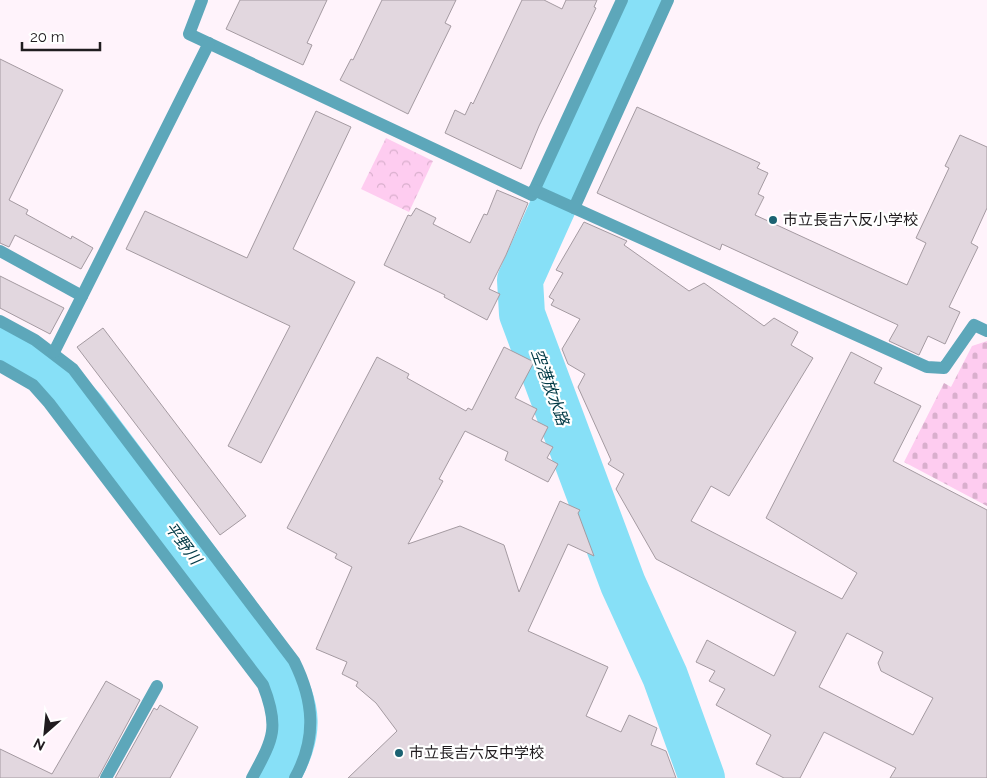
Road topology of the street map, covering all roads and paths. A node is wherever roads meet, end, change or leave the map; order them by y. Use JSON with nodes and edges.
{"nodes":[{"id":1,"x":202,"y":0,"type":"edge"},
{"id":2,"x":622,"y":0,"type":"edge"},
{"id":3,"x":668,"y":0,"type":"edge"},
{"id":4,"x":209,"y":43,"type":"junction"},
{"id":5,"x":534,"y":190,"type":"junction"},
{"id":6,"x":574,"y":208,"type":"junction"},
{"id":7,"x":0,"y":251,"type":"edge"},
{"id":8,"x":82,"y":296,"type":"junction"},
{"id":9,"x":0,"y":321,"type":"edge"},
{"id":10,"x":987,"y":331,"type":"edge"},
{"id":11,"x":54,"y":352,"type":"junction"},
{"id":12,"x":0,"y":366,"type":"edge"},
{"id":13,"x":157,"y":686,"type":"dead end"},
{"id":14,"x":106,"y":778,"type":"edge"},
{"id":15,"x":252,"y":778,"type":"edge"},
{"id":16,"x":294,"y":778,"type":"edge"}],
"edges":[{"from":1,"to":4,"type":"street"},
{"from":2,"to":5,"type":"street"},
{"from":3,"to":6,"type":"street"},
{"from":4,"to":5,"type":"street"},
{"from":4,"to":8,"type":"street"},
{"from":5,"to":6,"type":"street"},
{"from":6,"to":10,"type":"street"},
{"from":7,"to":8,"type":"street"},
{"from":8,"to":11,"type":"street"},
{"from":9,"to":11,"type":"street"},
{"from":11,"to":16,"type":"street"},
{"from":12,"to":15,"type":"street"},
{"from":13,"to":14,"type":"street"}]}
